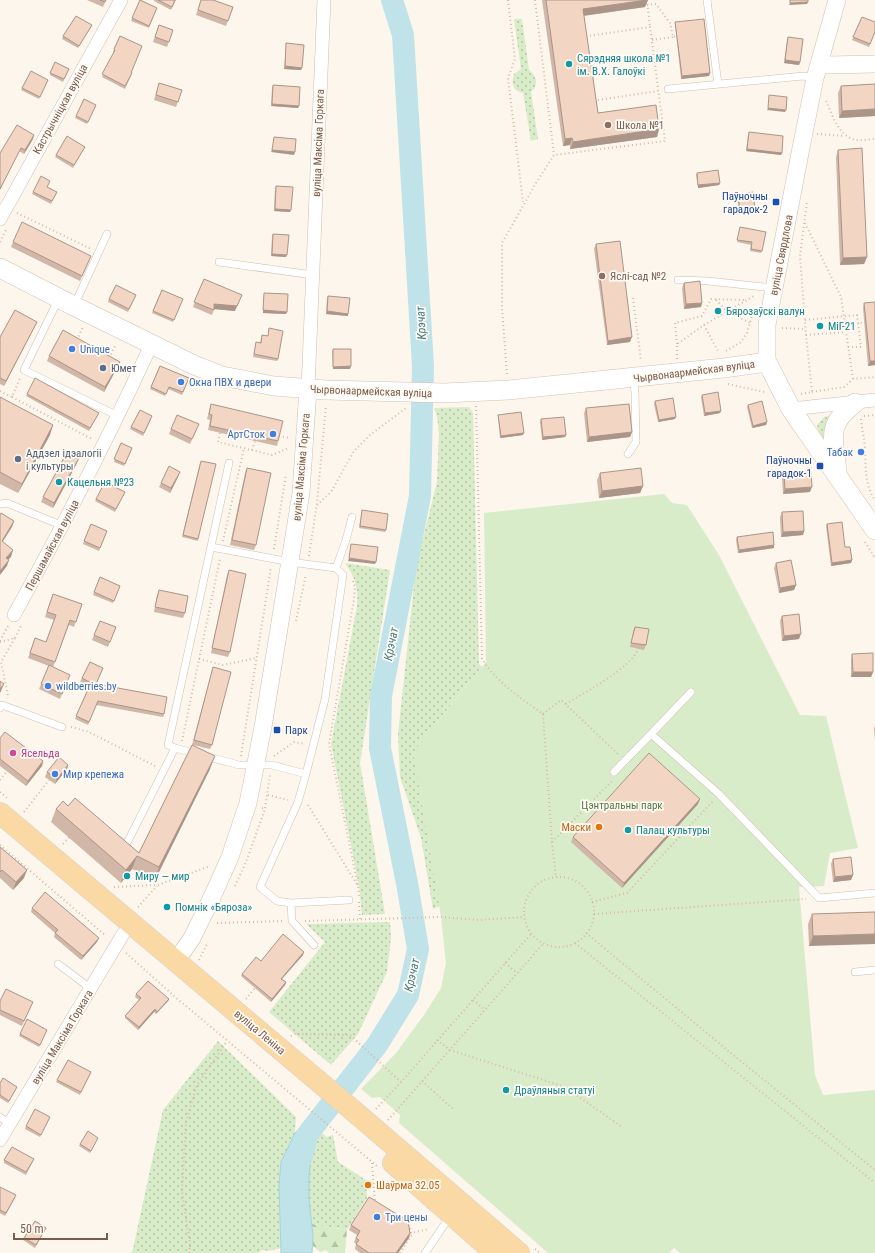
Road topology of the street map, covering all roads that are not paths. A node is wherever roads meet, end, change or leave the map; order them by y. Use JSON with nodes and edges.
{"nodes":[{"id":1,"x":121,"y":0,"type":"edge"},
{"id":2,"x":324,"y":0,"type":"edge"},
{"id":3,"x":708,"y":0,"type":"edge"},
{"id":4,"x":837,"y":0,"type":"edge"},
{"id":5,"x":875,"y":64,"type":"edge"},
{"id":6,"x":817,"y":70,"type":"junction"},
{"id":7,"x":718,"y":84,"type":"junction"},
{"id":8,"x":668,"y":89,"type":"dead end"},
{"id":9,"x":0,"y":219,"type":"edge"},
{"id":10,"x":107,"y":234,"type":"dead end"},
{"id":11,"x":219,"y":262,"type":"dead end"},
{"id":12,"x":0,"y":268,"type":"edge"},
{"id":13,"x":313,"y":275,"type":"junction"},
{"id":14,"x":678,"y":280,"type":"dead end"},
{"id":15,"x":767,"y":291,"type":"junction"},
{"id":16,"x":66,"y":302,"type":"junction"},
{"id":17,"x":151,"y":345,"type":"junction"},
{"id":18,"x":767,"y":362,"type":"junction"},
{"id":19,"x":637,"y":371,"type":"junction"},
{"id":20,"x":308,"y":389,"type":"junction"},
{"id":21,"x":875,"y":400,"type":"edge"},
{"id":22,"x":794,"y":402,"type":"junction"},
{"id":23,"x":855,"y":402,"type":"junction"},
{"id":24,"x":118,"y":416,"type":"junction"},
{"id":25,"x":628,"y":454,"type":"dead end"},
{"id":26,"x":229,"y":463,"type":"dead end"},
{"id":27,"x":838,"y":477,"type":"junction"},
{"id":28,"x":0,"y":504,"type":"edge"},
{"id":29,"x":352,"y":517,"type":"dead end"},
{"id":30,"x":63,"y":526,"type":"junction"},
{"id":31,"x":875,"y":530,"type":"edge"},
{"id":32,"x":211,"y":547,"type":"junction"},
{"id":33,"x":290,"y":562,"type":"junction"},
{"id":34,"x":338,"y":564,"type":"junction"},
{"id":35,"x":18,"y":619,"type":"road end"},
{"id":36,"x":691,"y":692,"type":"dead end"},
{"id":37,"x":1,"y":707,"type":"edge"},
{"id":38,"x":62,"y":727,"type":"road end"},
{"id":39,"x":651,"y":734,"type":"junction"},
{"id":40,"x":177,"y":748,"type":"junction"},
{"id":41,"x":256,"y":765,"type":"junction"},
{"id":42,"x":614,"y":772,"type":"dead end"},
{"id":43,"x":306,"y":774,"type":"junction"},
{"id":44,"x":0,"y":813,"type":"edge"},
{"id":45,"x":0,"y":828,"type":"edge"},
{"id":46,"x":114,"y":836,"type":"edge"},
{"id":47,"x":875,"y":893,"type":"edge"},
{"id":48,"x":349,"y":900,"type":"dead end"},
{"id":49,"x":290,"y":903,"type":"junction"},
{"id":50,"x":124,"y":930,"type":"junction"},
{"id":51,"x":314,"y":945,"type":"dead end"},
{"id":52,"x":58,"y":964,"type":"dead end"},
{"id":53,"x":172,"y":966,"type":"junction"},
{"id":54,"x":875,"y":970,"type":"edge"},
{"id":55,"x":855,"y":972,"type":"dead end"},
{"id":56,"x":90,"y":988,"type":"junction"},
{"id":57,"x":5,"y":1120,"type":"edge"},
{"id":58,"x":0,"y":1140,"type":"edge"},
{"id":59,"x":456,"y":1209,"type":"junction"},
{"id":60,"x":425,"y":1253,"type":"edge"},
{"id":61,"x":495,"y":1253,"type":"edge"},
{"id":62,"x":519,"y":1253,"type":"edge"}],
"edges":[{"from":1,"to":9,"type":"street","name":"Кастрычніцкая вуліца"},
{"from":2,"to":13,"type":"street","name":"вуліца Максіма Горкага"},
{"from":3,"to":7,"type":"lane"},
{"from":4,"to":6,"type":"street","name":"вуліца Свярдлова"},
{"from":5,"to":6,"type":"street"},
{"from":6,"to":7,"type":"lane"},
{"from":6,"to":15,"type":"street","name":"вуліца Свярдлова"},
{"from":7,"to":8,"type":"lane"},
{"from":10,"to":16,"type":"lane"},
{"from":11,"to":13,"type":"lane"},
{"from":12,"to":16,"type":"main road","name":"Чырвонаармейская вуліца"},
{"from":13,"to":20,"type":"street","name":"вуліца Максіма Горкага"},
{"from":14,"to":15,"type":"lane"},
{"from":15,"to":18,"type":"street","name":"вуліца Свярдлова"},
{"from":16,"to":17,"type":"main road","name":"Чырвонаармейская вуліца"},
{"from":16,"to":24,"type":"lane"},
{"from":17,"to":20,"type":"main road","name":"Чырвонаармейская вуліца"},
{"from":17,"to":24,"type":"street","name":"Першамайская вуліца"},
{"from":18,"to":19,"type":"main road","name":"Чырвонаармейская вуліца"},
{"from":18,"to":22,"type":"main road","name":"вуліца Свярдлова"},
{"from":19,"to":20,"type":"main road","name":"Чырвонаармейская вуліца"},
{"from":19,"to":25,"type":"lane"},
{"from":20,"to":33,"type":"street","name":"вуліца Максіма Горкага"},
{"from":21,"to":23,"type":"street"},
{"from":22,"to":23,"type":"street"},
{"from":22,"to":27,"type":"main road","name":"вуліца Свярдлова"},
{"from":23,"to":27,"type":"main road"},
{"from":24,"to":30,"type":"street","name":"Першамайская вуліца"},
{"from":26,"to":32,"type":"lane"},
{"from":27,"to":31,"type":"main road","name":"вуліца Свярдлова"},
{"from":28,"to":30,"type":"lane"},
{"from":29,"to":34,"type":"lane"},
{"from":30,"to":35,"type":"street","name":"Першамайская вуліца"},
{"from":32,"to":33,"type":"lane"},
{"from":32,"to":40,"type":"lane"},
{"from":33,"to":34,"type":"lane"},
{"from":33,"to":41,"type":"street","name":"вуліца Максіма Горкага"},
{"from":34,"to":43,"type":"lane"},
{"from":36,"to":39,"type":"lane"},
{"from":37,"to":38,"type":"lane"},
{"from":39,"to":42,"type":"lane"},
{"from":39,"to":47,"type":"lane"},
{"from":40,"to":41,"type":"lane"},
{"from":40,"to":46,"type":"lane"},
{"from":41,"to":43,"type":"lane"},
{"from":41,"to":53,"type":"street","name":"вуліца Максіма Горкага"},
{"from":43,"to":49,"type":"lane"},
{"from":44,"to":50,"type":"main road","name":"вуліца Леніна"},
{"from":45,"to":50,"type":"main road","name":"вуліца Леніна"},
{"from":48,"to":49,"type":"lane"},
{"from":49,"to":51,"type":"lane"},
{"from":50,"to":53,"type":"main road","name":"вуліца Леніна"},
{"from":50,"to":56,"type":"street","name":"вуліца Максіма Горкага"},
{"from":52,"to":56,"type":"lane"},
{"from":53,"to":59,"type":"main road","name":"вуліца Леніна"},
{"from":54,"to":55,"type":"lane"},
{"from":56,"to":57,"type":"street","name":"вуліца Максіма Горкага"},
{"from":57,"to":58,"type":"street","name":"вуліца Максіма Горкага"},
{"from":59,"to":60,"type":"lane"},
{"from":59,"to":61,"type":"main road","name":"вуліца Леніна"},
{"from":59,"to":62,"type":"main road","name":"вуліца Леніна"}]}
